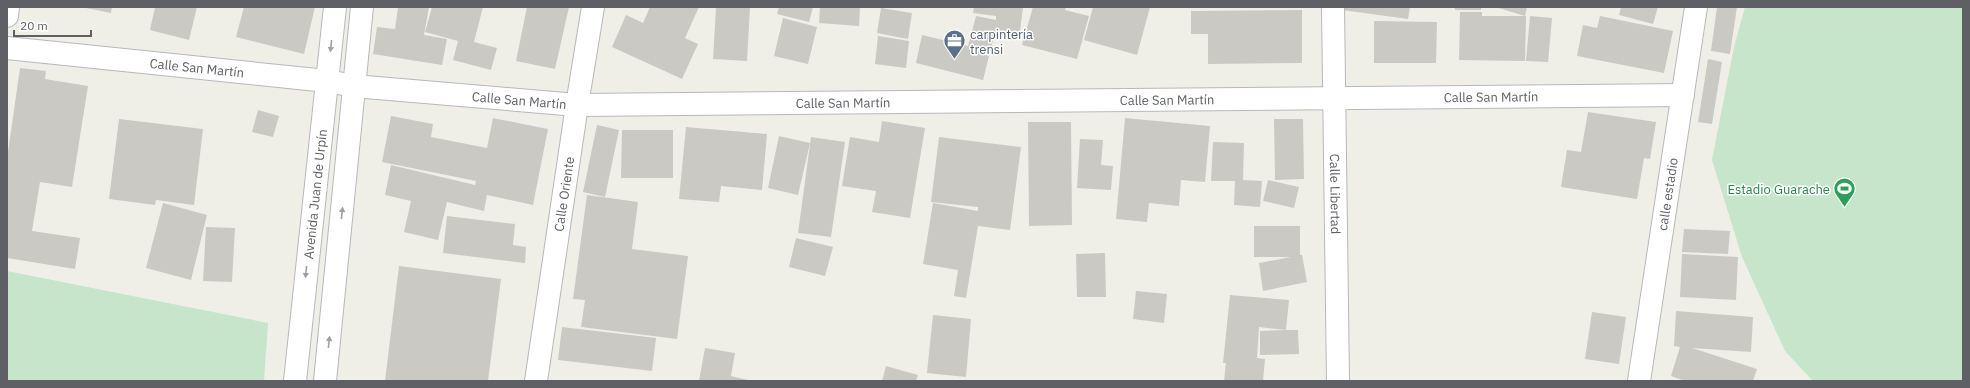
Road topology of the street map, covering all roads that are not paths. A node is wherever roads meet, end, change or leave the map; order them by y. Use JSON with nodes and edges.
{"nodes":[{"id":1,"x":8,"y":7,"type":"edge"},
{"id":2,"x":335,"y":7,"type":"edge"},
{"id":3,"x":362,"y":7,"type":"edge"},
{"id":4,"x":593,"y":7,"type":"edge"},
{"id":5,"x":1333,"y":7,"type":"edge"},
{"id":6,"x":1696,"y":7,"type":"edge"},
{"id":7,"x":7,"y":16,"type":"edge"},
{"id":8,"x":7,"y":48,"type":"edge"},
{"id":9,"x":327,"y":81,"type":"junction"},
{"id":10,"x":354,"y":86,"type":"junction"},
{"id":11,"x":1683,"y":95,"type":"junction"},
{"id":12,"x":1334,"y":99,"type":"junction"},
{"id":13,"x":577,"y":105,"type":"junction"},
{"id":14,"x":295,"y":381,"type":"edge"},
{"id":15,"x":325,"y":381,"type":"edge"},
{"id":16,"x":536,"y":381,"type":"edge"},
{"id":17,"x":1338,"y":381,"type":"edge"},
{"id":18,"x":1639,"y":381,"type":"edge"}],
"edges":[{"from":1,"to":7,"type":"street"},
{"from":2,"to":9,"type":"street","name":"Avenida Juan de Urpín","one_way":true},
{"from":3,"to":10,"type":"street"},
{"from":4,"to":13,"type":"street","name":"Calle Oriente"},
{"from":5,"to":12,"type":"street","name":"Calle Libertad"},
{"from":6,"to":11,"type":"street","name":"calle estadio"},
{"from":8,"to":9,"type":"street","name":"Calle San Martín"},
{"from":9,"to":10,"type":"street","name":"Calle San Martín"},
{"from":9,"to":14,"type":"street","name":"Avenida Juan de Urpín","one_way":true},
{"from":10,"to":13,"type":"street","name":"Calle San Martín"},
{"from":15,"to":10,"type":"street","one_way":true},
{"from":11,"to":12,"type":"street","name":"Calle San Martín"},
{"from":11,"to":18,"type":"street","name":"calle estadio"},
{"from":12,"to":13,"type":"street","name":"Calle San Martín"},
{"from":12,"to":17,"type":"street","name":"Calle Libertad"},
{"from":13,"to":16,"type":"street","name":"Calle Oriente"}]}
